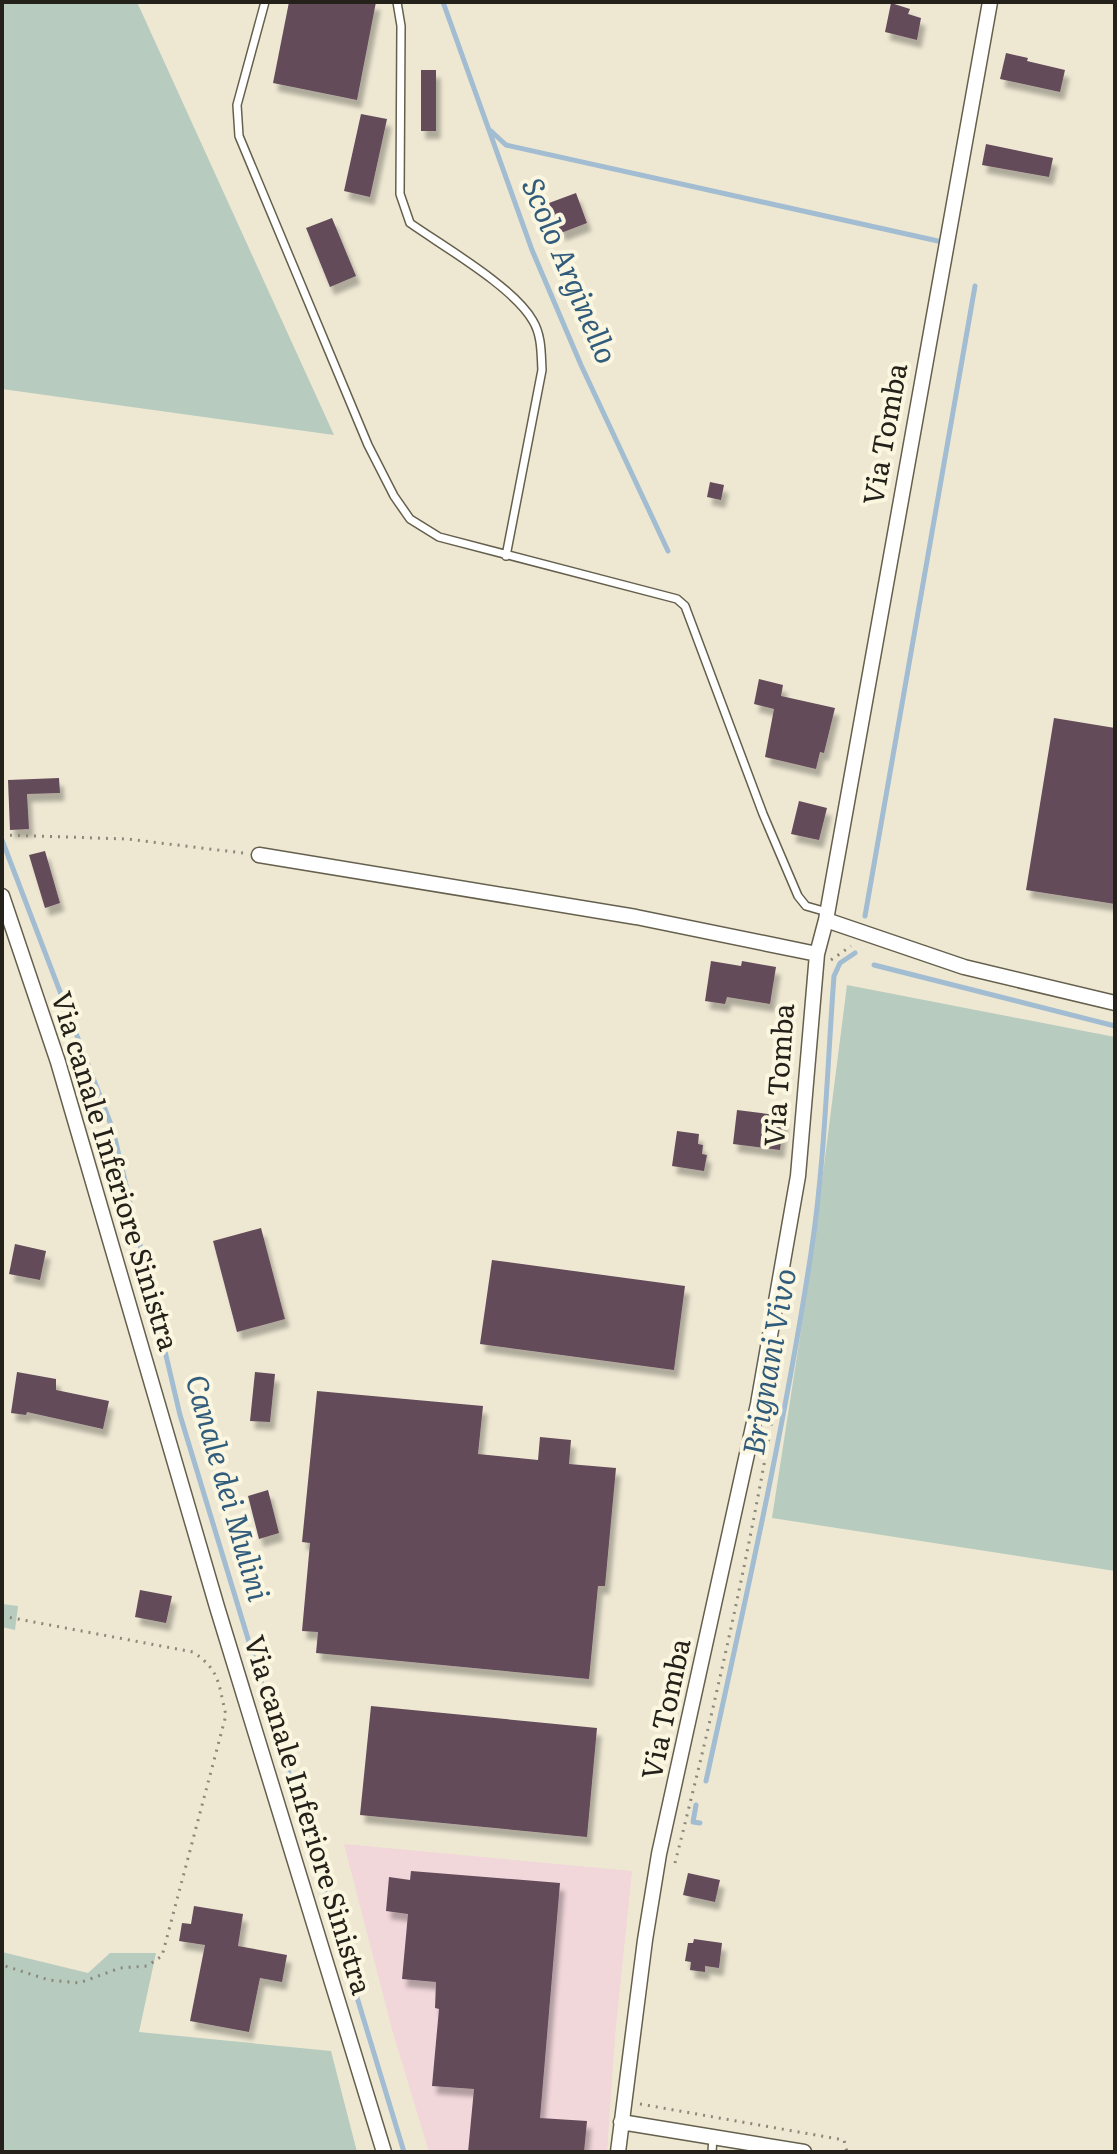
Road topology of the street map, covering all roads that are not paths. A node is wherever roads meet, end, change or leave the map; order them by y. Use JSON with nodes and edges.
{"nodes":[{"id":1,"x":265,"y":2,"type":"edge"},
{"id":2,"x":397,"y":2,"type":"edge"},
{"id":3,"x":990,"y":2,"type":"edge"},
{"id":4,"x":506,"y":556,"type":"junction"},
{"id":5,"x":259,"y":855,"type":"road end"},
{"id":6,"x":2,"y":896,"type":"edge"},
{"id":7,"x":827,"y":916,"type":"junction"},
{"id":8,"x":822,"y":959,"type":"junction"},
{"id":9,"x":1115,"y":1003,"type":"edge"},
{"id":10,"x":621,"y":2122,"type":"junction"},
{"id":11,"x":712,"y":2145,"type":"edge"},
{"id":12,"x":384,"y":2152,"type":"edge"},
{"id":13,"x":618,"y":2152,"type":"edge"},
{"id":14,"x":804,"y":2152,"type":"edge"}],
"edges":[{"from":1,"to":4,"type":"lane"},
{"from":2,"to":4,"type":"lane"},
{"from":3,"to":7,"type":"street","name":"Via Tomba"},
{"from":4,"to":7,"type":"lane"},
{"from":5,"to":8,"type":"street"},
{"from":6,"to":12,"type":"street","name":"Via canale Inferiore Sinistra"},
{"from":7,"to":8,"type":"street","name":"Via Tomba"},
{"from":7,"to":9,"type":"street"},
{"from":8,"to":10,"type":"street","name":"Via Tomba"},
{"from":10,"to":11,"type":"street"},
{"from":10,"to":13,"type":"street","name":"Via Tomba"},
{"from":11,"to":14,"type":"street"}]}
